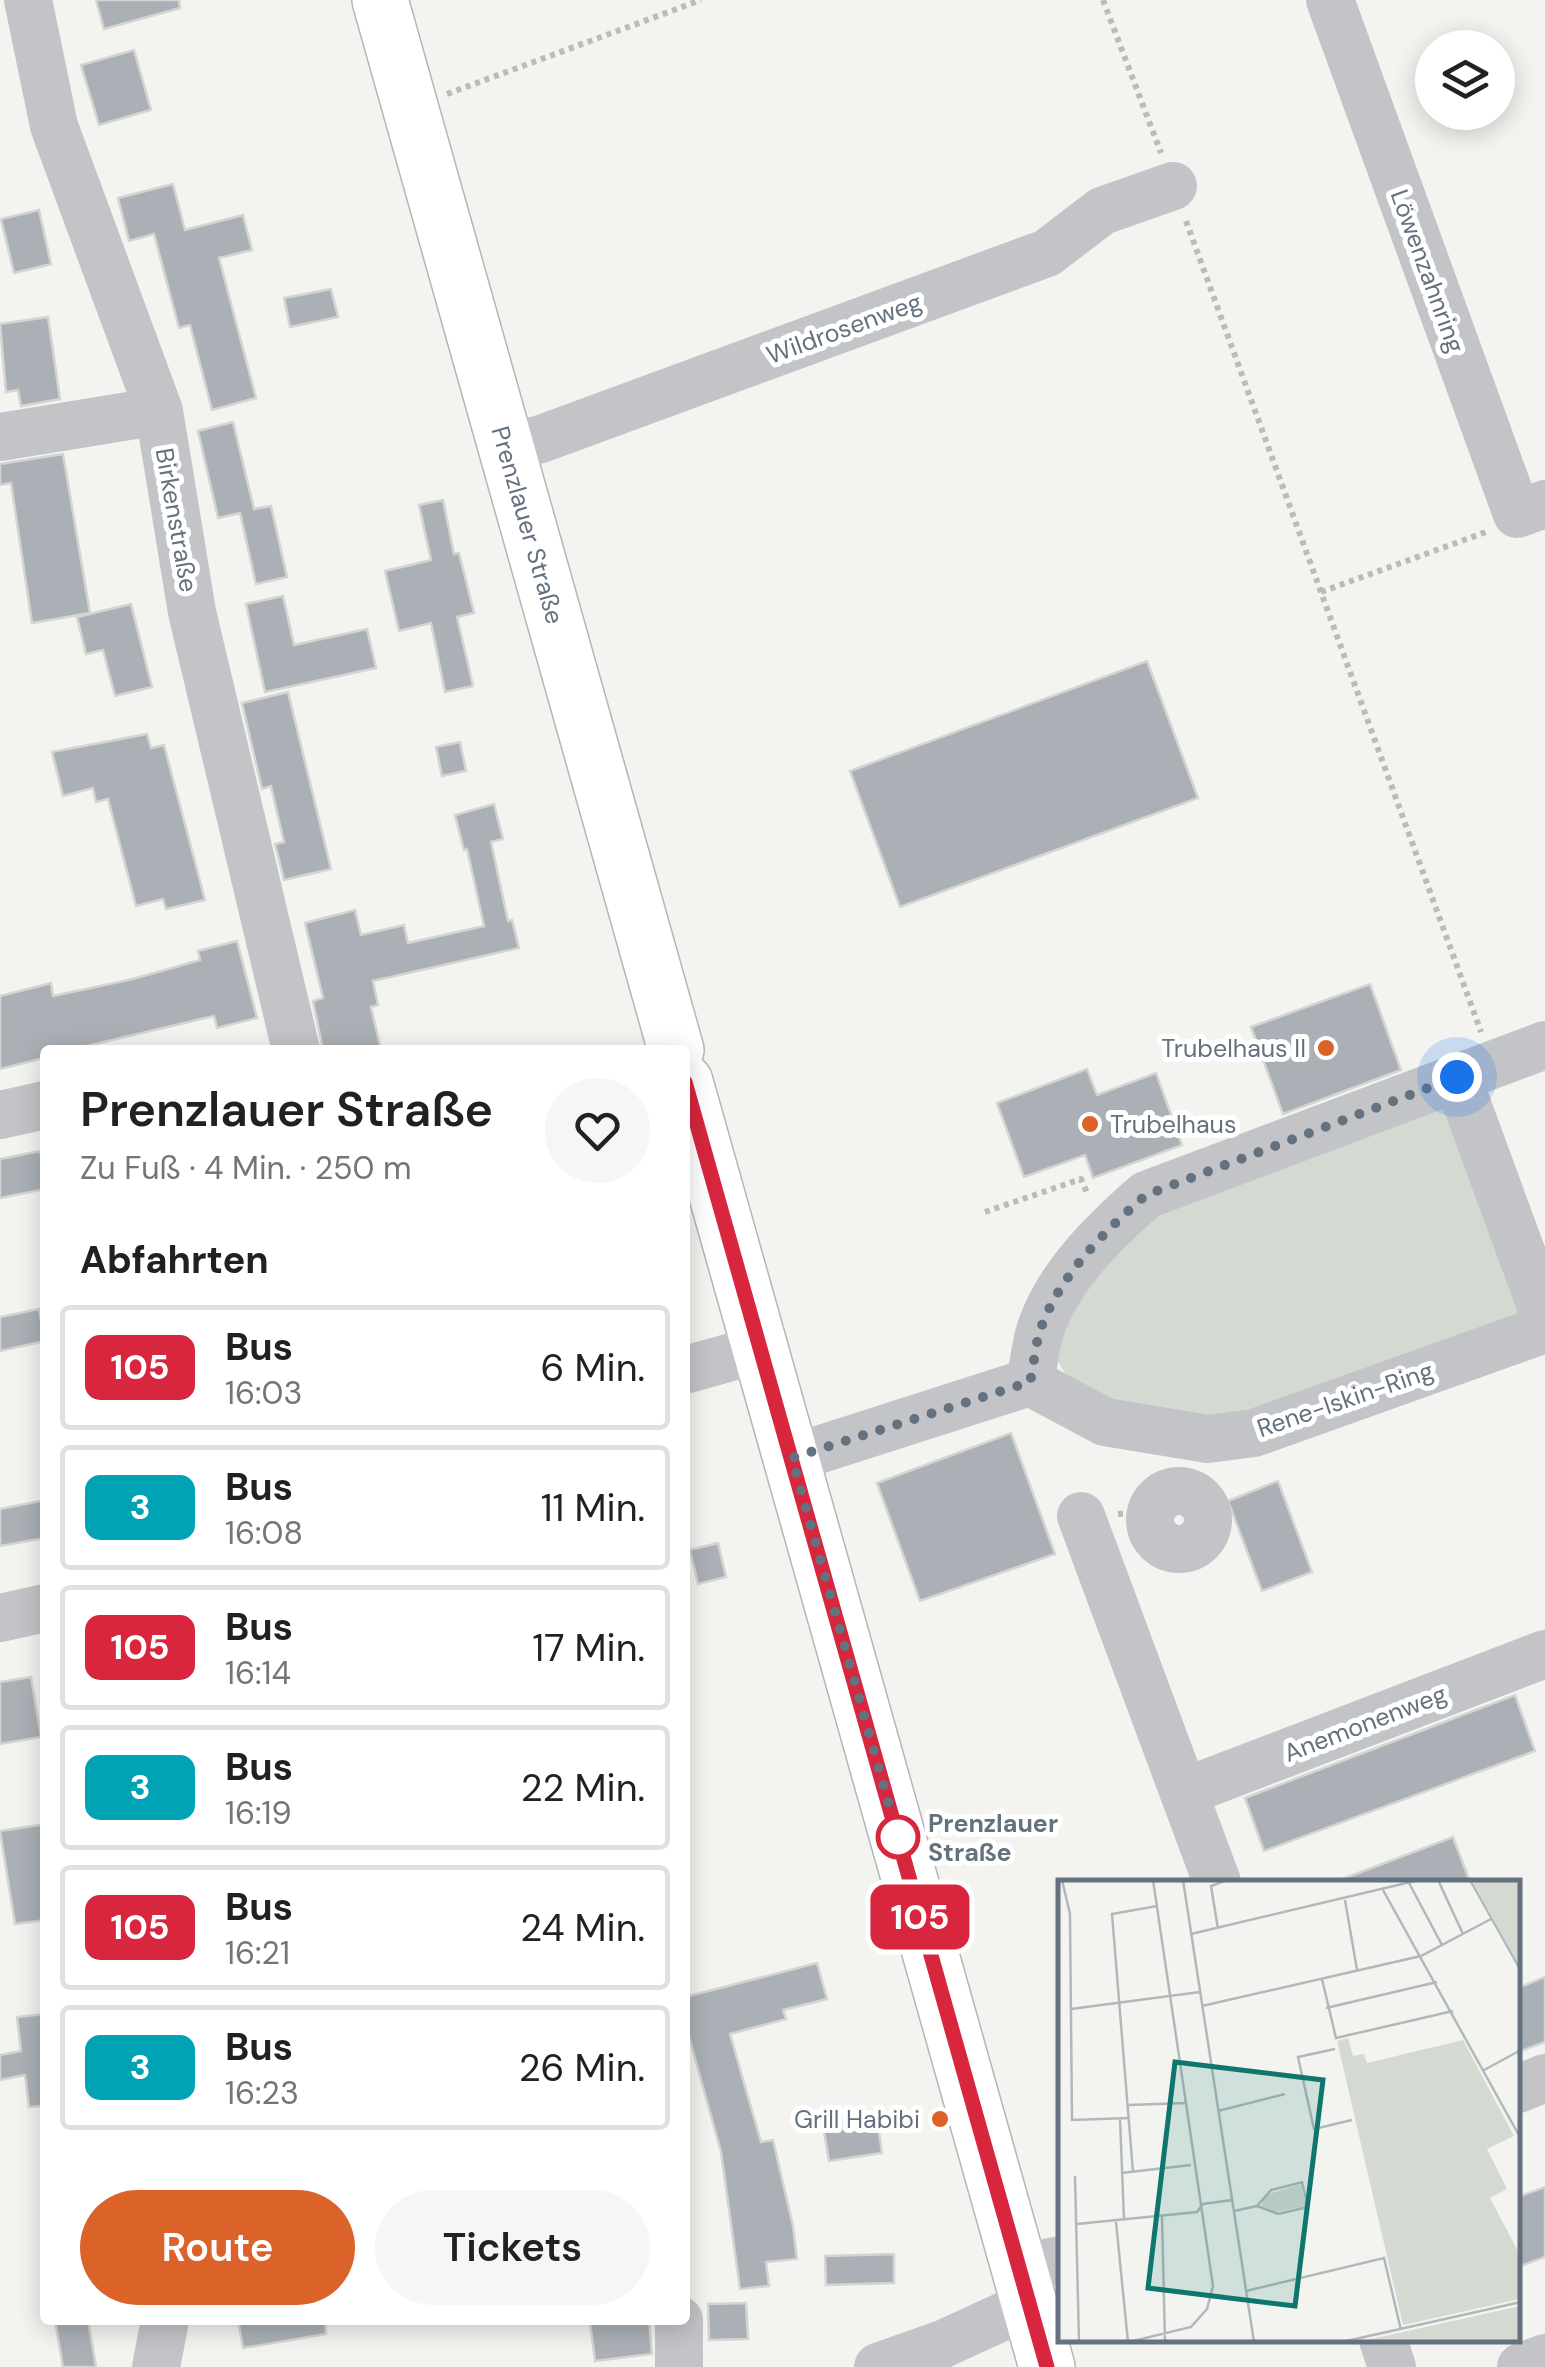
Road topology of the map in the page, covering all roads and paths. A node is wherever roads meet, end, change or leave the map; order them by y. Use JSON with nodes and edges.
{"nodes":[{"id":1,"x":28,"y":0,"type":"edge"},
{"id":2,"x":380,"y":0,"type":"edge"},
{"id":3,"x":701,"y":0,"type":"edge"},
{"id":4,"x":1104,"y":0,"type":"edge"},
{"id":5,"x":1330,"y":0,"type":"edge"},
{"id":6,"x":446,"y":94,"type":"dead end"},
{"id":7,"x":1172,"y":186,"type":"junction"},
{"id":8,"x":158,"y":411,"type":"junction"},
{"id":9,"x":0,"y":437,"type":"edge"},
{"id":10,"x":506,"y":448,"type":"junction"},
{"id":11,"x":1531,"y":509,"type":"edge"},
{"id":12,"x":1322,"y":592,"type":"junction"},
{"id":13,"x":288,"y":1045,"type":"edge"},
{"id":14,"x":675,"y":1045,"type":"edge"},
{"id":15,"x":1545,"y":1045,"type":"edge"},
{"id":16,"x":1475,"y":1070,"type":"junction"},
{"id":17,"x":690,"y":1100,"type":"edge"},
{"id":18,"x":40,"y":1105,"type":"edge"},
{"id":19,"x":0,"y":1115,"type":"edge"},
{"id":20,"x":985,"y":1212,"type":"dead end"},
{"id":21,"x":1107,"y":1231,"type":"junction"},
{"id":22,"x":1545,"y":1317,"type":"edge"},
{"id":23,"x":1545,"y":1329,"type":"edge"},
{"id":24,"x":760,"y":1349,"type":"junction"},
{"id":25,"x":690,"y":1369,"type":"edge"},
{"id":26,"x":1030,"y":1382,"type":"junction"},
{"id":27,"x":1156,"y":1431,"type":"junction"},
{"id":28,"x":792,"y":1458,"type":"junction"},
{"id":29,"x":40,"y":1609,"type":"edge"},
{"id":30,"x":0,"y":1618,"type":"edge"},
{"id":31,"x":1545,"y":1654,"type":"edge"},
{"id":32,"x":1184,"y":1792,"type":"junction"},
{"id":33,"x":1216,"y":1880,"type":"edge"},
{"id":34,"x":1545,"y":2078,"type":"edge"},
{"id":35,"x":1520,"y":2087,"type":"edge"},
{"id":36,"x":1036,"y":2277,"type":"edge"},
{"id":37,"x":164,"y":2325,"type":"edge"},
{"id":38,"x":679,"y":2325,"type":"edge"},
{"id":39,"x":1384,"y":2342,"type":"edge"},
{"id":40,"x":944,"y":2356,"type":"edge"},
{"id":41,"x":1545,"y":2358,"type":"edge"},
{"id":42,"x":156,"y":2367,"type":"edge"},
{"id":43,"x":679,"y":2367,"type":"edge"},
{"id":44,"x":878,"y":2367,"type":"edge"},
{"id":45,"x":1047,"y":2367,"type":"edge"},
{"id":46,"x":1392,"y":2367,"type":"edge"},
{"id":47,"x":1520,"y":2367,"type":"edge"}],
"edges":[{"from":1,"to":8,"type":"street","name":"Birkenstraße"},
{"from":2,"to":10,"type":"main road","name":"Prenzlauer Straße"},
{"from":3,"to":6,"type":"path"},
{"from":4,"to":7,"type":"path"},
{"from":5,"to":11,"type":"street","name":"Löwenzahnring"},
{"from":7,"to":10,"type":"street","name":"Wildrosenweg"},
{"from":7,"to":12,"type":"path"},
{"from":8,"to":9,"type":"street"},
{"from":8,"to":13,"type":"street","name":"Birkenstraße"},
{"from":10,"to":14,"type":"main road","name":"Prenzlauer Straße"},
{"from":11,"to":12,"type":"path"},
{"from":12,"to":16,"type":"path"},
{"from":15,"to":16,"type":"street"},
{"from":16,"to":21,"type":"street"},
{"from":16,"to":22,"type":"street"},
{"from":17,"to":24,"type":"main road"},
{"from":18,"to":19,"type":"street"},
{"from":20,"to":21,"type":"path"},
{"from":21,"to":26,"type":"street"},
{"from":23,"to":27,"type":"street","name":"Rene-Iskin-Ring"},
{"from":24,"to":25,"type":"street"},
{"from":24,"to":28,"type":"main road"},
{"from":26,"to":27,"type":"street","name":"Rene-Iskin-Ring"},
{"from":26,"to":28,"type":"street"},
{"from":27,"to":32,"type":"street"},
{"from":28,"to":36,"type":"main road"},
{"from":29,"to":30,"type":"street"},
{"from":31,"to":32,"type":"street","name":"Anemonenweg"},
{"from":32,"to":33,"type":"street"},
{"from":34,"to":35,"type":"street"},
{"from":36,"to":40,"type":"street"},
{"from":36,"to":45,"type":"main road"},
{"from":37,"to":42,"type":"street"},
{"from":38,"to":43,"type":"street"},
{"from":39,"to":46,"type":"street"},
{"from":40,"to":44,"type":"street"},
{"from":41,"to":47,"type":"street"}]}
